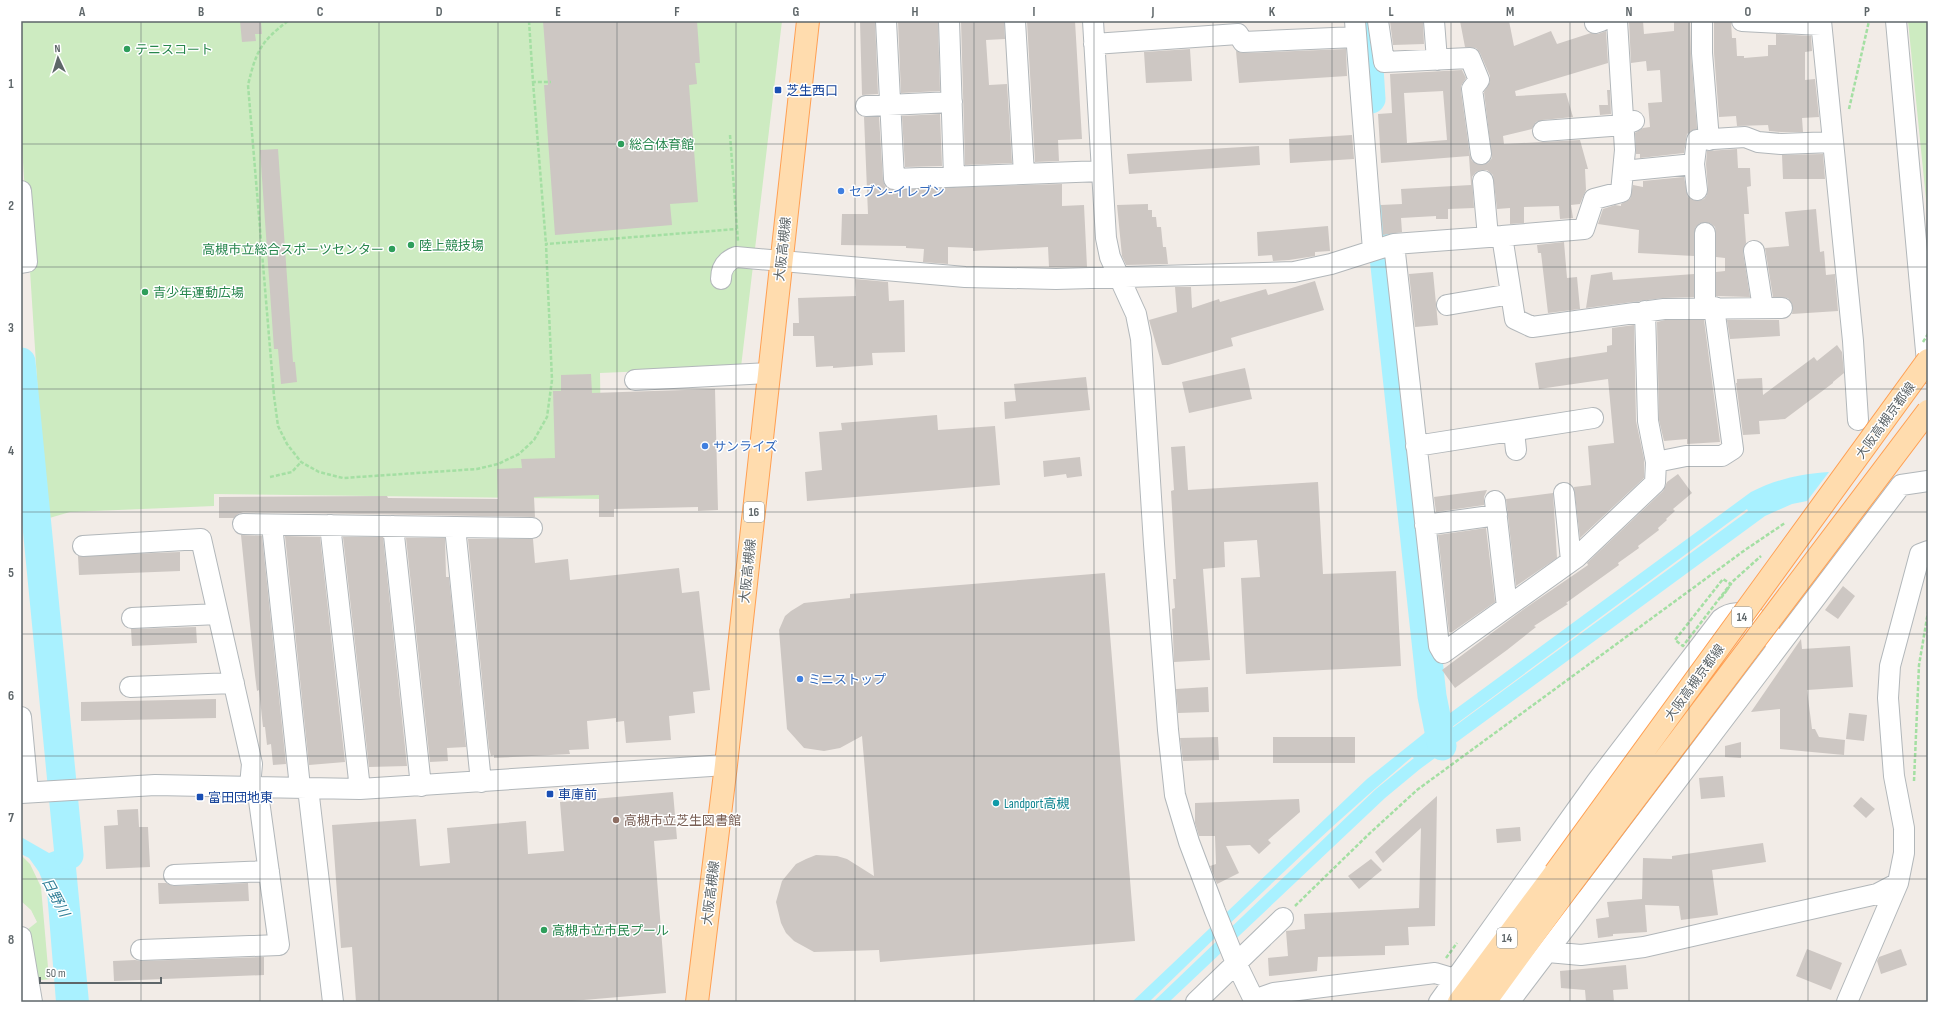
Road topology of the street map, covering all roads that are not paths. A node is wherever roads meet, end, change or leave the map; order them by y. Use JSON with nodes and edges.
{"nodes":[{"id":1,"x":808,"y":21,"type":"edge"},
{"id":2,"x":886,"y":21,"type":"edge"},
{"id":3,"x":949,"y":21,"type":"edge"},
{"id":4,"x":1015,"y":21,"type":"edge"},
{"id":5,"x":1093,"y":21,"type":"edge"},
{"id":6,"x":1378,"y":21,"type":"edge"},
{"id":7,"x":1434,"y":21,"type":"edge"},
{"id":8,"x":1617,"y":21,"type":"edge"},
{"id":9,"x":1702,"y":21,"type":"edge"},
{"id":10,"x":1742,"y":21,"type":"edge"},
{"id":11,"x":1896,"y":21,"type":"edge"},
{"id":12,"x":1821,"y":23,"type":"edge"},
{"id":13,"x":1356,"y":29,"type":"edge"},
{"id":14,"x":1094,"y":44,"type":"junction"},
{"id":15,"x":1437,"y":60,"type":"junction"},
{"id":16,"x":952,"y":102,"type":"junction"},
{"id":17,"x":890,"y":104,"type":"junction"},
{"id":18,"x":866,"y":106,"type":"dead end"},
{"id":19,"x":1629,"y":123,"type":"junction"},
{"id":20,"x":1542,"y":131,"type":"dead end"},
{"id":21,"x":1709,"y":140,"type":"junction"},
{"id":22,"x":1833,"y":142,"type":"junction"},
{"id":23,"x":1481,"y":154,"type":"dead end"},
{"id":24,"x":1694,"y":164,"type":"junction"},
{"id":25,"x":1623,"y":171,"type":"junction"},
{"id":26,"x":1102,"y":172,"type":"junction"},
{"id":27,"x":1024,"y":174,"type":"junction"},
{"id":28,"x":954,"y":177,"type":"junction"},
{"id":29,"x":1483,"y":181,"type":"dead end"},
{"id":30,"x":1697,"y":190,"type":"dead end"},
{"id":31,"x":21,"y":191,"type":"edge"},
{"id":32,"x":1705,"y":233,"type":"dead end"},
{"id":33,"x":1495,"y":237,"type":"junction"},
{"id":34,"x":1394,"y":244,"type":"junction"},
{"id":35,"x":1373,"y":250,"type":"junction"},
{"id":36,"x":1754,"y":251,"type":"dead end"},
{"id":37,"x":781,"y":261,"type":"junction"},
{"id":38,"x":21,"y":263,"type":"edge"},
{"id":39,"x":1118,"y":277,"type":"junction"},
{"id":40,"x":721,"y":279,"type":"dead end"},
{"id":41,"x":1511,"y":294,"type":"junction"},
{"id":42,"x":1447,"y":305,"type":"dead end"},
{"id":43,"x":1709,"y":307,"type":"junction"},
{"id":44,"x":1645,"y":311,"type":"junction"},
{"id":45,"x":1928,"y":360,"type":"edge"},
{"id":46,"x":769,"y":373,"type":"junction"},
{"id":47,"x":1928,"y":373,"type":"edge"},
{"id":48,"x":635,"y":380,"type":"dead end"},
{"id":49,"x":1928,"y":411,"type":"edge"},
{"id":50,"x":1858,"y":420,"type":"dead end"},
{"id":51,"x":1583,"y":425,"type":"dead end"},
{"id":52,"x":1416,"y":446,"type":"junction"},
{"id":53,"x":1656,"y":462,"type":"junction"},
{"id":54,"x":1928,"y":481,"type":"edge"},
{"id":55,"x":1564,"y":493,"type":"dead end"},
{"id":56,"x":243,"y":524,"type":"dead end"},
{"id":57,"x":272,"y":525,"type":"junction"},
{"id":58,"x":1425,"y":525,"type":"junction"},
{"id":59,"x":330,"y":526,"type":"junction"},
{"id":60,"x":393,"y":526,"type":"junction"},
{"id":61,"x":455,"y":527,"type":"junction"},
{"id":62,"x":532,"y":528,"type":"dead end"},
{"id":63,"x":83,"y":546,"type":"dead end"},
{"id":64,"x":1928,"y":551,"type":"edge"},
{"id":65,"x":1571,"y":560,"type":"junction"},
{"id":66,"x":1822,"y":590,"type":"junction"},
{"id":67,"x":1507,"y":607,"type":"junction"},
{"id":68,"x":218,"y":614,"type":"junction"},
{"id":69,"x":132,"y":618,"type":"dead end"},
{"id":70,"x":1757,"y":619,"type":"junction"},
{"id":71,"x":1775,"y":651,"type":"junction"},
{"id":72,"x":234,"y":683,"type":"junction"},
{"id":73,"x":130,"y":687,"type":"dead end"},
{"id":74,"x":21,"y":717,"type":"edge"},
{"id":75,"x":726,"y":765,"type":"junction"},
{"id":76,"x":481,"y":782,"type":"junction"},
{"id":77,"x":254,"y":786,"type":"junction"},
{"id":78,"x":421,"y":786,"type":"junction"},
{"id":79,"x":304,"y":788,"type":"junction"},
{"id":80,"x":360,"y":789,"type":"junction"},
{"id":81,"x":24,"y":792,"type":"edge"},
{"id":82,"x":269,"y":871,"type":"junction"},
{"id":83,"x":174,"y":875,"type":"dead end"},
{"id":84,"x":1563,"y":879,"type":"junction"},
{"id":85,"x":1898,"y":883,"type":"junction"},
{"id":86,"x":1283,"y":918,"type":"road end"},
{"id":87,"x":21,"y":937,"type":"edge"},
{"id":88,"x":141,"y":950,"type":"dead end"},
{"id":89,"x":1548,"y":952,"type":"junction"},
{"id":90,"x":1236,"y":963,"type":"junction"},
{"id":91,"x":1455,"y":979,"type":"junction"},
{"id":92,"x":28,"y":991,"type":"edge"},
{"id":93,"x":1254,"y":1001,"type":"edge"},
{"id":94,"x":333,"y":1002,"type":"edge"},
{"id":95,"x":697,"y":1002,"type":"edge"},
{"id":96,"x":1196,"y":1002,"type":"edge"},
{"id":97,"x":1440,"y":1002,"type":"edge"},
{"id":98,"x":1459,"y":1002,"type":"edge"},
{"id":99,"x":1485,"y":1002,"type":"edge"},
{"id":100,"x":1509,"y":1002,"type":"edge"},
{"id":101,"x":1848,"y":1002,"type":"edge"}],
"edges":[{"from":1,"to":37,"type":"main road","name":"大阪高槻線","number":"16"},
{"from":2,"to":17,"type":"street"},
{"from":3,"to":16,"type":"street"},
{"from":4,"to":27,"type":"street"},
{"from":5,"to":14,"type":"street"},
{"from":6,"to":15,"type":"street"},
{"from":7,"to":15,"type":"street"},
{"from":8,"to":19,"type":"street"},
{"from":9,"to":21,"type":"street"},
{"from":10,"to":12,"type":"street"},
{"from":11,"to":47,"type":"street"},
{"from":12,"to":22,"type":"street"},
{"from":13,"to":14,"type":"street"},
{"from":13,"to":35,"type":"street"},
{"from":14,"to":26,"type":"street"},
{"from":15,"to":23,"type":"street"},
{"from":16,"to":17,"type":"street"},
{"from":16,"to":28,"type":"street"},
{"from":17,"to":18,"type":"street"},
{"from":17,"to":28,"type":"street"},
{"from":19,"to":20,"type":"street"},
{"from":19,"to":25,"type":"street"},
{"from":21,"to":22,"type":"street"},
{"from":21,"to":24,"type":"street"},
{"from":22,"to":50,"type":"street"},
{"from":24,"to":25,"type":"street"},
{"from":24,"to":30,"type":"street"},
{"from":25,"to":33,"type":"street"},
{"from":26,"to":27,"type":"street"},
{"from":26,"to":39,"type":"street"},
{"from":27,"to":28,"type":"street"},
{"from":29,"to":33,"type":"street"},
{"from":31,"to":38,"type":"street"},
{"from":32,"to":43,"type":"street"},
{"from":33,"to":34,"type":"street"},
{"from":33,"to":41,"type":"street"},
{"from":34,"to":35,"type":"street"},
{"from":34,"to":52,"type":"street"},
{"from":35,"to":39,"type":"street"},
{"from":36,"to":43,"type":"street"},
{"from":37,"to":39,"type":"street"},
{"from":37,"to":40,"type":"street"},
{"from":37,"to":46,"type":"main road","name":"大阪高槻線","number":"16"},
{"from":39,"to":90,"type":"street"},
{"from":41,"to":42,"type":"street"},
{"from":41,"to":44,"type":"street"},
{"from":43,"to":44,"type":"street"},
{"from":43,"to":53,"type":"street"},
{"from":44,"to":53,"type":"street"},
{"from":45,"to":84,"type":"main road","name":"大阪高槻京都線","number":"14","bridge":true},
{"from":46,"to":48,"type":"street"},
{"from":46,"to":75,"type":"main road","name":"大阪高槻線","number":"16"},
{"from":49,"to":84,"type":"main road","name":"大阪高槻京都線","number":"14","bridge":true},
{"from":51,"to":52,"type":"street"},
{"from":52,"to":58,"type":"street"},
{"from":53,"to":65,"type":"street"},
{"from":54,"to":66,"type":"street"},
{"from":55,"to":65,"type":"street"},
{"from":56,"to":57,"type":"street"},
{"from":57,"to":59,"type":"street"},
{"from":57,"to":79,"type":"street"},
{"from":58,"to":67,"type":"street"},
{"from":58,"to":67,"type":"street"},
{"from":59,"to":60,"type":"street"},
{"from":59,"to":80,"type":"street"},
{"from":60,"to":61,"type":"street"},
{"from":60,"to":78,"type":"street"},
{"from":61,"to":62,"type":"street"},
{"from":61,"to":76,"type":"street"},
{"from":63,"to":68,"type":"street"},
{"from":64,"to":85,"type":"street"},
{"from":65,"to":67,"type":"street"},
{"from":66,"to":70,"type":"street"},
{"from":66,"to":71,"type":"street"},
{"from":68,"to":69,"type":"street"},
{"from":68,"to":72,"type":"street"},
{"from":70,"to":71,"type":"street"},
{"from":70,"to":91,"type":"street"},
{"from":71,"to":89,"type":"street"},
{"from":72,"to":73,"type":"street"},
{"from":72,"to":77,"type":"street"},
{"from":74,"to":81,"type":"street"},
{"from":75,"to":76,"type":"street"},
{"from":75,"to":95,"type":"main road","name":"大阪高槻線","number":"16"},
{"from":76,"to":78,"type":"street"},
{"from":77,"to":79,"type":"street"},
{"from":77,"to":81,"type":"street"},
{"from":77,"to":82,"type":"street"},
{"from":78,"to":80,"type":"street"},
{"from":79,"to":80,"type":"street"},
{"from":79,"to":94,"type":"street"},
{"from":82,"to":83,"type":"street"},
{"from":82,"to":88,"type":"street"},
{"from":84,"to":98,"type":"main road","name":"大阪高槻京都線","number":"14"},
{"from":84,"to":99,"type":"main road","name":"大阪高槻京都線","number":"14"},
{"from":85,"to":89,"type":"street"},
{"from":85,"to":101,"type":"street"},
{"from":86,"to":90,"type":"street"},
{"from":87,"to":92,"type":"street"},
{"from":89,"to":100,"type":"street"},
{"from":90,"to":93,"type":"street"},
{"from":90,"to":96,"type":"street"},
{"from":91,"to":93,"type":"street"},
{"from":91,"to":97,"type":"street"}]}
